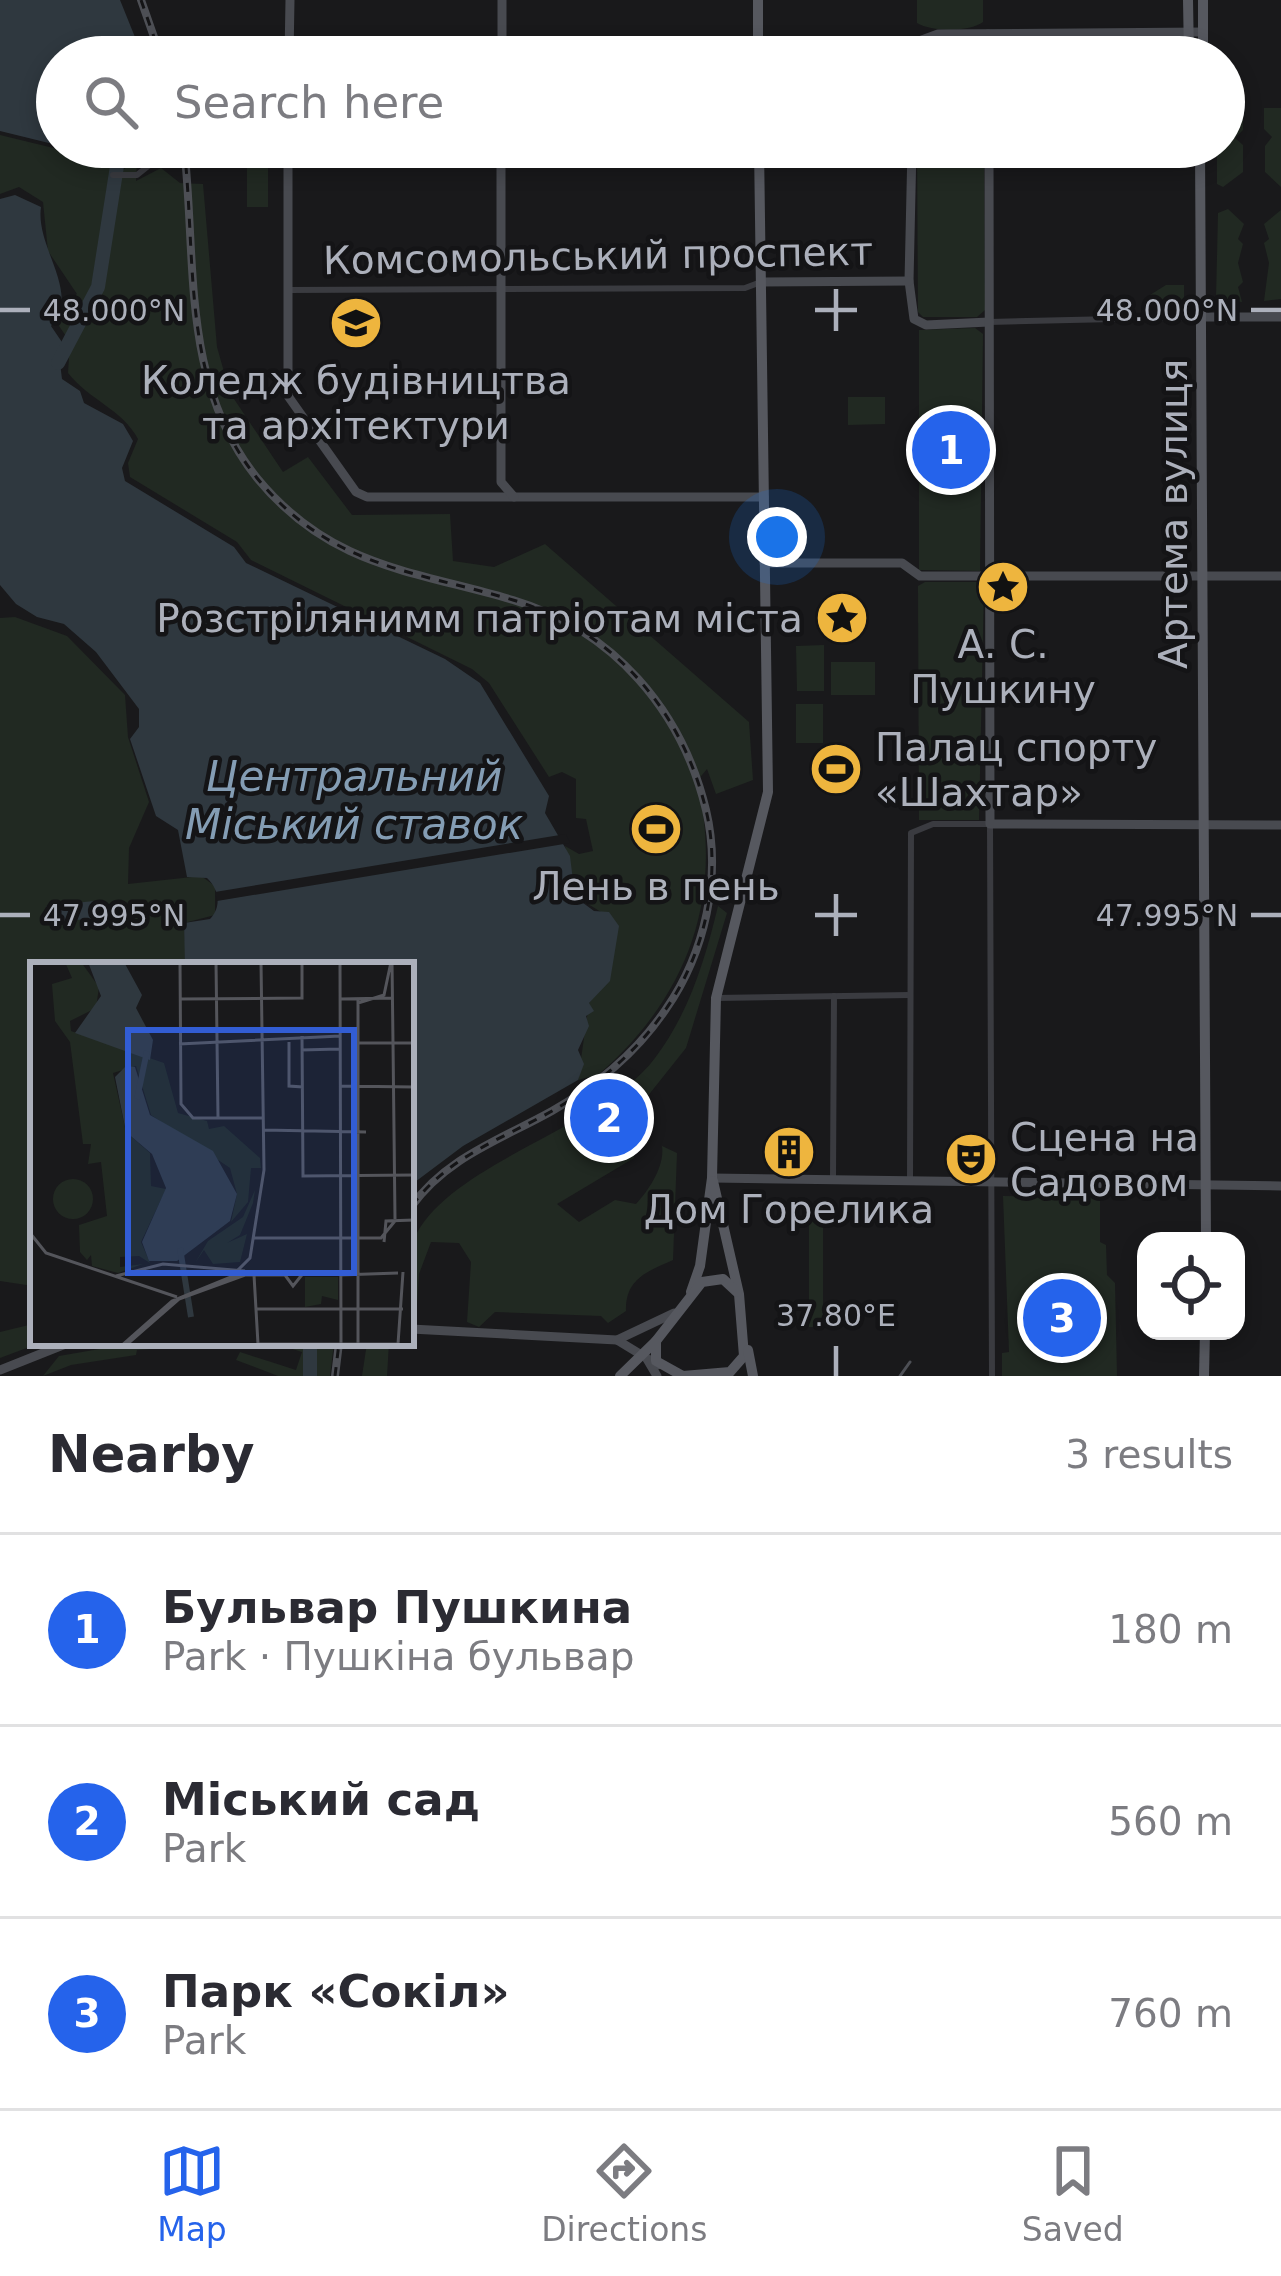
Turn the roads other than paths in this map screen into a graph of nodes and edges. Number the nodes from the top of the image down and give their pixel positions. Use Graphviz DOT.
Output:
graph roads {
  1 [pos="290,0"];
  2 [pos="502,0"];
  3 [pos="758,0"];
  4 [pos="1188,0"];
  5 [pos="1203,0"];
  6 [pos="1189,32"];
  7 [pos="1203,32"];
  8 [pos="988,34"];
  9 [pos="289,36"];
  10 [pos="502,36"];
  11 [pos="758,36"];
  12 [pos="928,36"];
  13 [pos="1189,36"];
  14 [pos="1203,36"];
  15 [pos="146,168"];
  16 [pos="288,168"];
  17 [pos="501,168"];
  18 [pos="759,168"];
  19 [pos="912,168"];
  20 [pos="989,168"];
  21 [pos="1200,168"];
  22 [pos="112,175"];
  23 [pos="909,281"];
  24 [pos="761,282"];
  25 [pos="501,287"];
  26 [pos="288,290"];
  27 [pos="1201,316"];
  28 [pos="1281,316"];
  29 [pos="989,322"];
  30 [pos="501,482"];
  31 [pos="490,497"];
  32 [pos="514,497"];
  33 [pos="764,497"];
  34 [pos="764,563"];
  35 [pos="1281,576"];
  36 [pos="990,577"];
  37 [pos="1204,578"];
  38 [pos="990,824"];
  39 [pos="1204,825"];
  40 [pos="1281,825"];
  41 [pos="911,995"];
  42 [pos="834,996"];
  43 [pos="716,998"];
  44 [pos="833,1177"];
  45 [pos="712,1178"];
  46 [pos="910,1178"];
  47 [pos="992,1181"];
  48 [pos="1206,1186"];
  49 [pos="1281,1186"];
  50 [pos="1206,1232"];
  51 [pos="740,1294"];
  52 [pos="682,1303"];
  53 [pos="414,1330"];
  54 [pos="746,1339"];
  55 [pos="616,1340"];
  56 [pos="1204,1340"];
  57 [pos="656,1341"];
  58 [pos="60,1346"];
  59 [pos="644,1354"];
  60 [pos="0,1370"];
  61 [pos="659,1371"];
  62 [pos="620,1376"];
  63 [pos="742,1376"];
  64 [pos="753,1376"];
  65 [pos="992,1376"];
  66 [pos="1204,1376"];
  1 -- 9 [label="street"];
  2 -- 10 [label="street"];
  3 -- 11 [label="main road"];
  4 -- 6 [label="main road"];
  5 -- 7 [label="main road"];
  6 -- 7 [label="street"];
  6 -- 8 [label="street"];
  6 -- 13 [label="main road"];
  7 -- 14 [label="main road"];
  8 -- 12 [label="street"];
  15 -- 22 [label="street"];
  16 -- 26 [label="street"];
  17 -- 25 [label="street"];
  18 -- 24 [label="main road"];
  19 -- 23 [label="street"];
  20 -- 29 [label="street"];
  21 -- 27 [label="main road, Артема вулиця"];
  23 -- 24 [label="street, Комсомольський проспект"];
  23 -- 29 [label="street"];
  24 -- 25 [label="street, Комсомольський проспект"];
  24 -- 33 [label="main road"];
  25 -- 26 [label="street, Комсомольський проспект"];
  25 -- 30 [label="street"];
  26 -- 31 [label="street"];
  27 -- 28 [label="street"];
  27 -- 29 [label="street"];
  27 -- 37 [label="main road, Артема вулиця"];
  29 -- 36 [label="street"];
  30 -- 31 [label="street"];
  30 -- 32 [label="street"];
  31 -- 32 [label="street"];
  32 -- 33 [label="street"];
  33 -- 34 [label="main road"];
  34 -- 36 [label="street"];
  34 -- 43 [label="main road"];
  35 -- 37 [label="street"];
  36 -- 37 [label="street"];
  36 -- 38 [label="street"];
  37 -- 39 [label="main road, Артема вулиця"];
  38 -- 39 [label="street"];
  38 -- 41 [label="street"];
  38 -- 47 [label="street"];
  39 -- 40 [label="street"];
  39 -- 48 [label="main road, Артема вулиця"];
  41 -- 42 [label="street"];
  41 -- 46 [label="street"];
  42 -- 43 [label="street"];
  42 -- 44 [label="street"];
  43 -- 45 [label="main road"];
  44 -- 45 [label="street"];
  44 -- 46 [label="street"];
  45 -- 51 [label="main road"];
  45 -- 52 [label="main road"];
  46 -- 47 [label="street"];
  47 -- 48 [label="street"];
  47 -- 65 [label="street"];
  48 -- 49 [label="street"];
  48 -- 50 [label="main road, Артема вулиця"];
  51 -- 52 [label="main road"];
  51 -- 54 [label="main road"];
  52 -- 55 [label="street"];
  52 -- 57 [label="main road"];
  53 -- 55 [label="street"];
  54 -- 61 [label="main road"];
  54 -- 63 [label="main road"];
  54 -- 64 [label="main road"];
  55 -- 59 [label="street"];
  55 -- 62 [label="street"];
  56 -- 66 [label="main road"];
  57 -- 59 [label="main road"];
  57 -- 61 [label="main road"];
  58 -- 60 [label="street"];
  59 -- 61 [label="street"];
  59 -- 62 [label="main road"];
}
